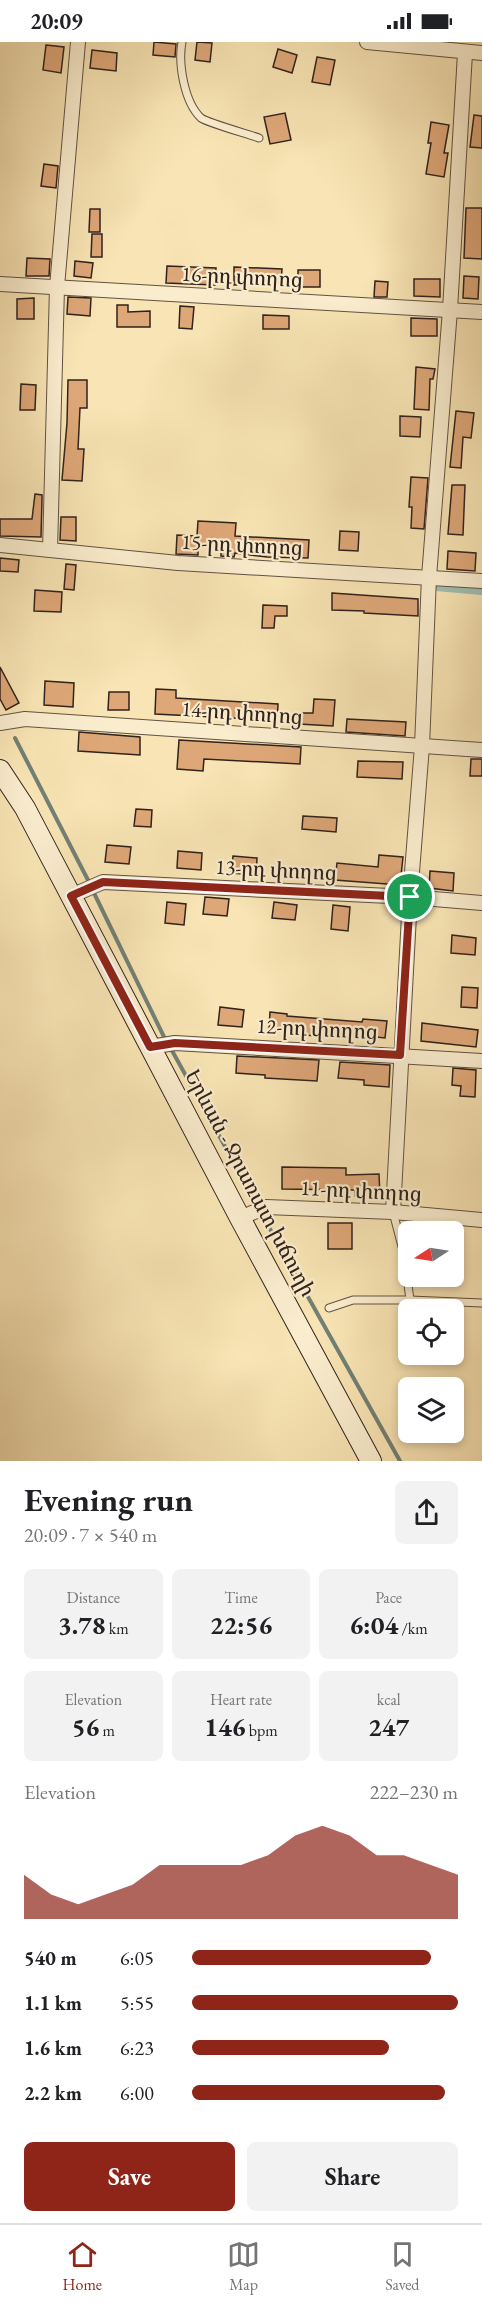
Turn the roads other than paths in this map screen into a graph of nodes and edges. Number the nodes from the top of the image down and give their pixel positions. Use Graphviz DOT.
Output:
graph roads {
  1 [pos="78,42"];
  2 [pos="182,42"];
  3 [pos="367,42"];
  4 [pos="465,53"];
  5 [pos="482,53"];
  6 [pos="259,138"];
  7 [pos="0,284"];
  8 [pos="57,287"];
  9 [pos="450,310"];
  10 [pos="482,312"];
  11 [pos="0,545"];
  12 [pos="50,550"];
  13 [pos="429,577"];
  14 [pos="482,581"];
  15 [pos="0,723"];
  16 [pos="422,746"];
  17 [pos="482,750"];
  18 [pos="0,770"];
  19 [pos="71,896"];
  20 [pos="410,897"];
  21 [pos="482,903"];
  22 [pos="154,1047"];
  23 [pos="400,1055"];
  24 [pos="482,1061"];
  25 [pos="393,1212"];
  26 [pos="244,1216"];
  27 [pos="482,1220"];
  28 [pos="410,1299"];
  29 [pos="398,1300"];
  30 [pos="464,1302"];
  31 [pos="482,1303"];
  32 [pos="329,1308"];
  33 [pos="371,1461"];
  1 -- 8 [label="street"];
  2 -- 6 [label="lane"];
  3 -- 4 [label="street"];
  4 -- 5 [label="street"];
  4 -- 9 [label="street"];
  7 -- 8 [label="street, 16-րդ փողոց"];
  8 -- 9 [label="street, 16-րդ փողոց"];
  8 -- 12 [label="street"];
  9 -- 10 [label="street, 16-րդ փողոց"];
  9 -- 13 [label="street"];
  11 -- 12 [label="street, 15-րդ փողոց"];
  12 -- 13 [label="street, 15-րդ փողոց"];
  13 -- 14 [label="street, 15-րդ փողոց"];
  13 -- 16 [label="street"];
  15 -- 16 [label="street, 14-րդ փողոց"];
  16 -- 17 [label="street, 14-րդ փողոց"];
  16 -- 20 [label="street"];
  18 -- 19 [label="main road, Երևան - Ջրառատ խճուղի"];
  19 -- 20 [label="street, 13-րդ փողոց"];
  19 -- 22 [label="main road, Երևան - Ջրառատ խճուղի"];
  20 -- 21 [label="street, 13-րդ փողոց"];
  20 -- 23 [label="street"];
  22 -- 23 [label="street, 12-րդ փողոց"];
  22 -- 26 [label="main road, Երևան - Ջրառատ խճուղի"];
  23 -- 24 [label="street, 12-րդ փողոց"];
  23 -- 25 [label="street"];
  25 -- 26 [label="street, 11-րդ փողոց"];
  25 -- 27 [label="street, 11-րդ փողոց"];
  25 -- 28 [label="lane"];
  26 -- 33 [label="main road, Երևան - Ջրառատ խճուղի"];
  29 -- 32 [label="lane"];
  30 -- 31 [label="lane"];
}
